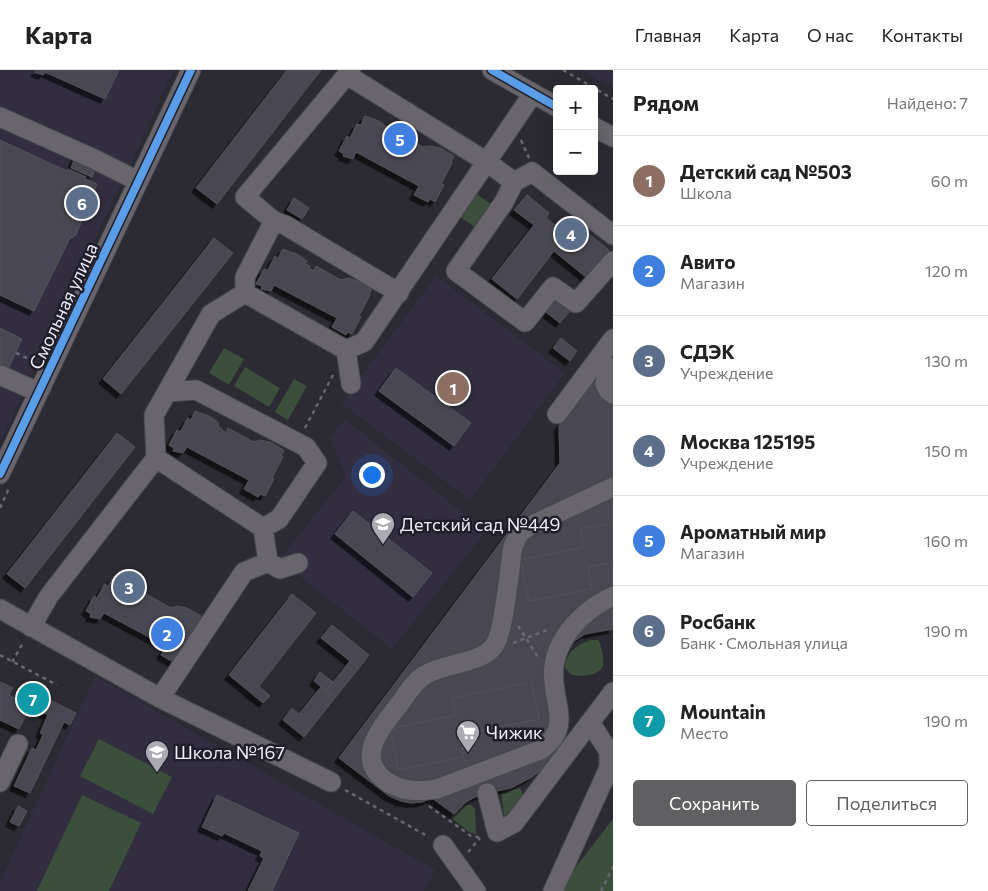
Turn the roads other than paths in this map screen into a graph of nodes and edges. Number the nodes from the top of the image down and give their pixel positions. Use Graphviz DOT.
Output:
graph roads {
  1 [pos="191,70"];
  2 [pos="492,70"];
  3 [pos="349,72"];
  4 [pos="532,94"];
  5 [pos="553,105"];
  6 [pos="0,117"];
  7 [pos="598,129"];
  8 [pos="613,137"];
  9 [pos="487,162"];
  10 [pos="138,181"];
  11 [pos="514,182"];
  12 [pos="274,221"];
  13 [pos="613,235"];
  14 [pos="613,261"];
  15 [pos="245,293"];
  16 [pos="399,293"];
  17 [pos="613,339"];
  18 [pos="346,350"];
  19 [pos="613,368"];
  20 [pos="0,375"];
  21 [pos="351,384"];
  22 [pos="38,392"];
  23 [pos="167,392"];
  24 [pos="613,394"];
  25 [pos="557,414"];
  26 [pos="156,458"];
  27 [pos="0,474"];
  28 [pos="613,487"];
  29 [pos="263,528"];
  30 [pos="268,562"];
  31 [pos="298,563"];
  32 [pos="613,596"];
  33 [pos="0,609"];
  34 [pos="31,627"];
  35 [pos="613,692"];
  36 [pos="160,698"];
  37 [pos="590,722"];
  38 [pos="18,744"];
  39 [pos="0,782"];
  40 [pos="331,782"];
  41 [pos="487,792"];
  42 [pos="443,845"];
  43 [pos="476,891"];
  44 [pos="553,891"];
  1 -- 10 [label="street, Смольная улица"];
  2 -- 4 [label="street"];
  3 -- 9 [label="street"];
  3 -- 12 [label="street"];
  4 -- 5 [label="street"];
  4 -- 9 [label="street"];
  6 -- 10 [label="street"];
  7 -- 8 [label="street"];
  9 -- 11 [label="street"];
  9 -- 16 [label="street"];
  10 -- 22 [label="street, Смольная улица"];
  11 -- 13 [label="street"];
  11 -- 14 [label="street"];
  12 -- 15 [label="street"];
  12 -- 16 [label="street"];
  15 -- 18 [label="street"];
  15 -- 23 [label="street"];
  16 -- 18 [label="street"];
  17 -- 25 [label="street"];
  18 -- 21 [label="street"];
  19 -- 24 [label="street"];
  20 -- 22 [label="street"];
  22 -- 27 [label="street, Смольная улица"];
  23 -- 26 [label="street"];
  23 -- 29 [label="street"];
  26 -- 29 [label="street"];
  26 -- 34 [label="street"];
  28 -- 32 [label="street"];
  29 -- 30 [label="street"];
  30 -- 31 [label="street"];
  30 -- 36 [label="street"];
  33 -- 34 [label="street"];
  34 -- 36 [label="street"];
  35 -- 37 [label="street"];
  36 -- 40 [label="street"];
  37 -- 41 [label="street"];
  37 -- 44 [label="street"];
  38 -- 39 [label="street"];
  42 -- 43 [label="street"];
}
